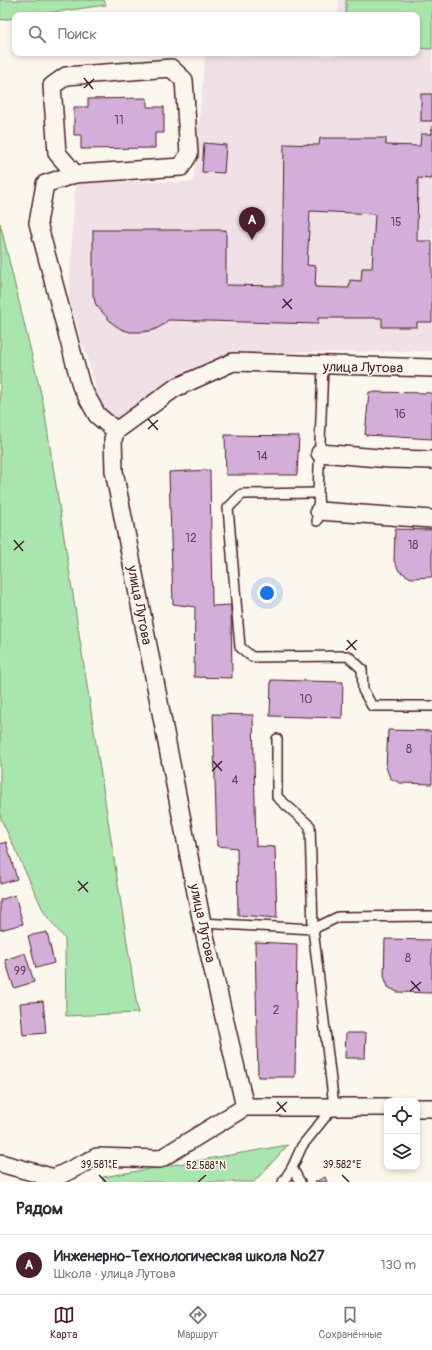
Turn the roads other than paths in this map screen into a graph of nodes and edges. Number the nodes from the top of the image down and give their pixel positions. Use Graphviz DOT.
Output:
graph roads {
  1 [pos="76,174"];
  2 [pos="323,366"];
  3 [pos="432,368"];
  4 [pos="116,431"];
  5 [pos="320,453"];
  6 [pos="432,460"];
  7 [pos="318,493"];
  8 [pos="318,516"];
  9 [pos="432,519"];
  10 [pos="432,706"];
  11 [pos="276,739"];
  12 [pos="432,916"];
  13 [pos="202,923"];
  14 [pos="313,929"];
  15 [pos="334,1106"];
  16 [pos="245,1107"];
  17 [pos="384,1107"];
  18 [pos="420,1108"];
  19 [pos="432,1108"];
  20 [pos="0,1163"];
  21 [pos="292,1168"];
  22 [pos="283,1182"];
  23 [pos="300,1182"];
  1 -- 1 [label="street"];
  1 -- 4 [label="street"];
  2 -- 3 [label="street, улица Лутова"];
  2 -- 4 [label="street, улица Лутова"];
  2 -- 5 [label="lane"];
  4 -- 13 [label="street, улица Лутова"];
  5 -- 6 [label="street"];
  5 -- 7 [label="lane"];
  7 -- 8 [label="lane"];
  7 -- 10 [label="lane"];
  8 -- 9 [label="street"];
  11 -- 14 [label="lane"];
  12 -- 14 [label="lane"];
  13 -- 14 [label="lane"];
  13 -- 16 [label="street, улица Лутова"];
  14 -- 15 [label="lane"];
  15 -- 16 [label="street"];
  15 -- 17 [label="street"];
  15 -- 21 [label="lane"];
  16 -- 20 [label="street"];
  18 -- 19 [label="street"];
  21 -- 22 [label="lane"];
  21 -- 23 [label="lane"];
}
